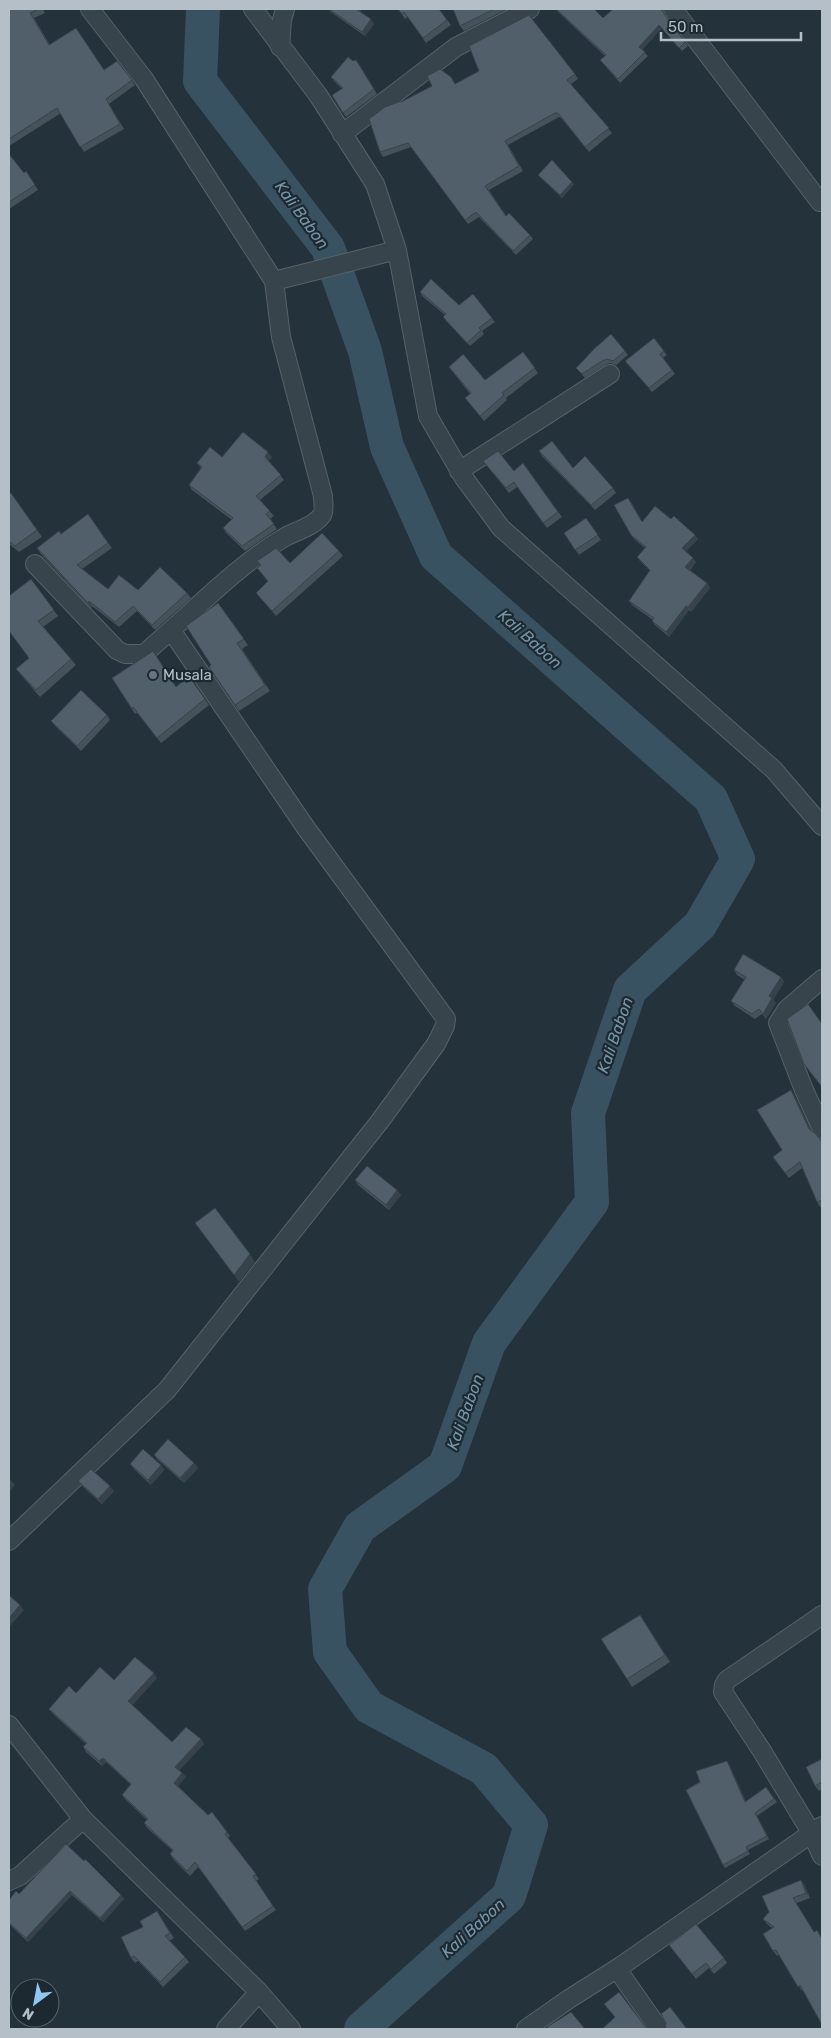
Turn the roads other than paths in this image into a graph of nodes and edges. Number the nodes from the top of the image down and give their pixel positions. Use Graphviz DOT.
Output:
graph roads {
  1 [pos="90,9"];
  2 [pos="253,9"];
  3 [pos="285,9"];
  4 [pos="530,9"];
  5 [pos="673,9"];
  6 [pos="280,47"];
  7 [pos="342,134"];
  8 [pos="820,202"];
  9 [pos="397,250"];
  10 [pos="280,279"];
  11 [pos="610,374"];
  12 [pos="459,471"];
  13 [pos="35,564"];
  14 [pos="171,630"];
  15 [pos="822,826"];
  16 [pos="822,979"];
  17 [pos="822,1129"];
  18 [pos="9,1541"];
  19 [pos="822,1615"];
  20 [pos="9,1725"];
  21 [pos="83,1819"];
  22 [pos="817,1830"];
  23 [pos="822,1856"];
  24 [pos="9,1882"];
  25 [pos="618,1968"];
  26 [pos="258,1992"];
  27 [pos="289,2026"];
  28 [pos="530,2028"];
  29 [pos="226,2029"];
  30 [pos="659,2029"];
  1 -- 10 [label="street"];
  2 -- 6 [label="street"];
  3 -- 6 [label="street"];
  4 -- 7 [label="street"];
  5 -- 8 [label="street"];
  6 -- 7 [label="street"];
  7 -- 9 [label="street"];
  9 -- 10 [label="street"];
  9 -- 12 [label="street"];
  10 -- 14 [label="street"];
  11 -- 12 [label="street"];
  12 -- 15 [label="street"];
  13 -- 14 [label="street"];
  14 -- 18 [label="street"];
  16 -- 17 [label="street"];
  19 -- 22 [label="street"];
  20 -- 21 [label="street"];
  21 -- 24 [label="street"];
  21 -- 26 [label="street"];
  22 -- 23 [label="street"];
  22 -- 25 [label="street"];
  25 -- 28 [label="street"];
  25 -- 30 [label="street"];
  26 -- 27 [label="street"];
  26 -- 29 [label="street"];
}
